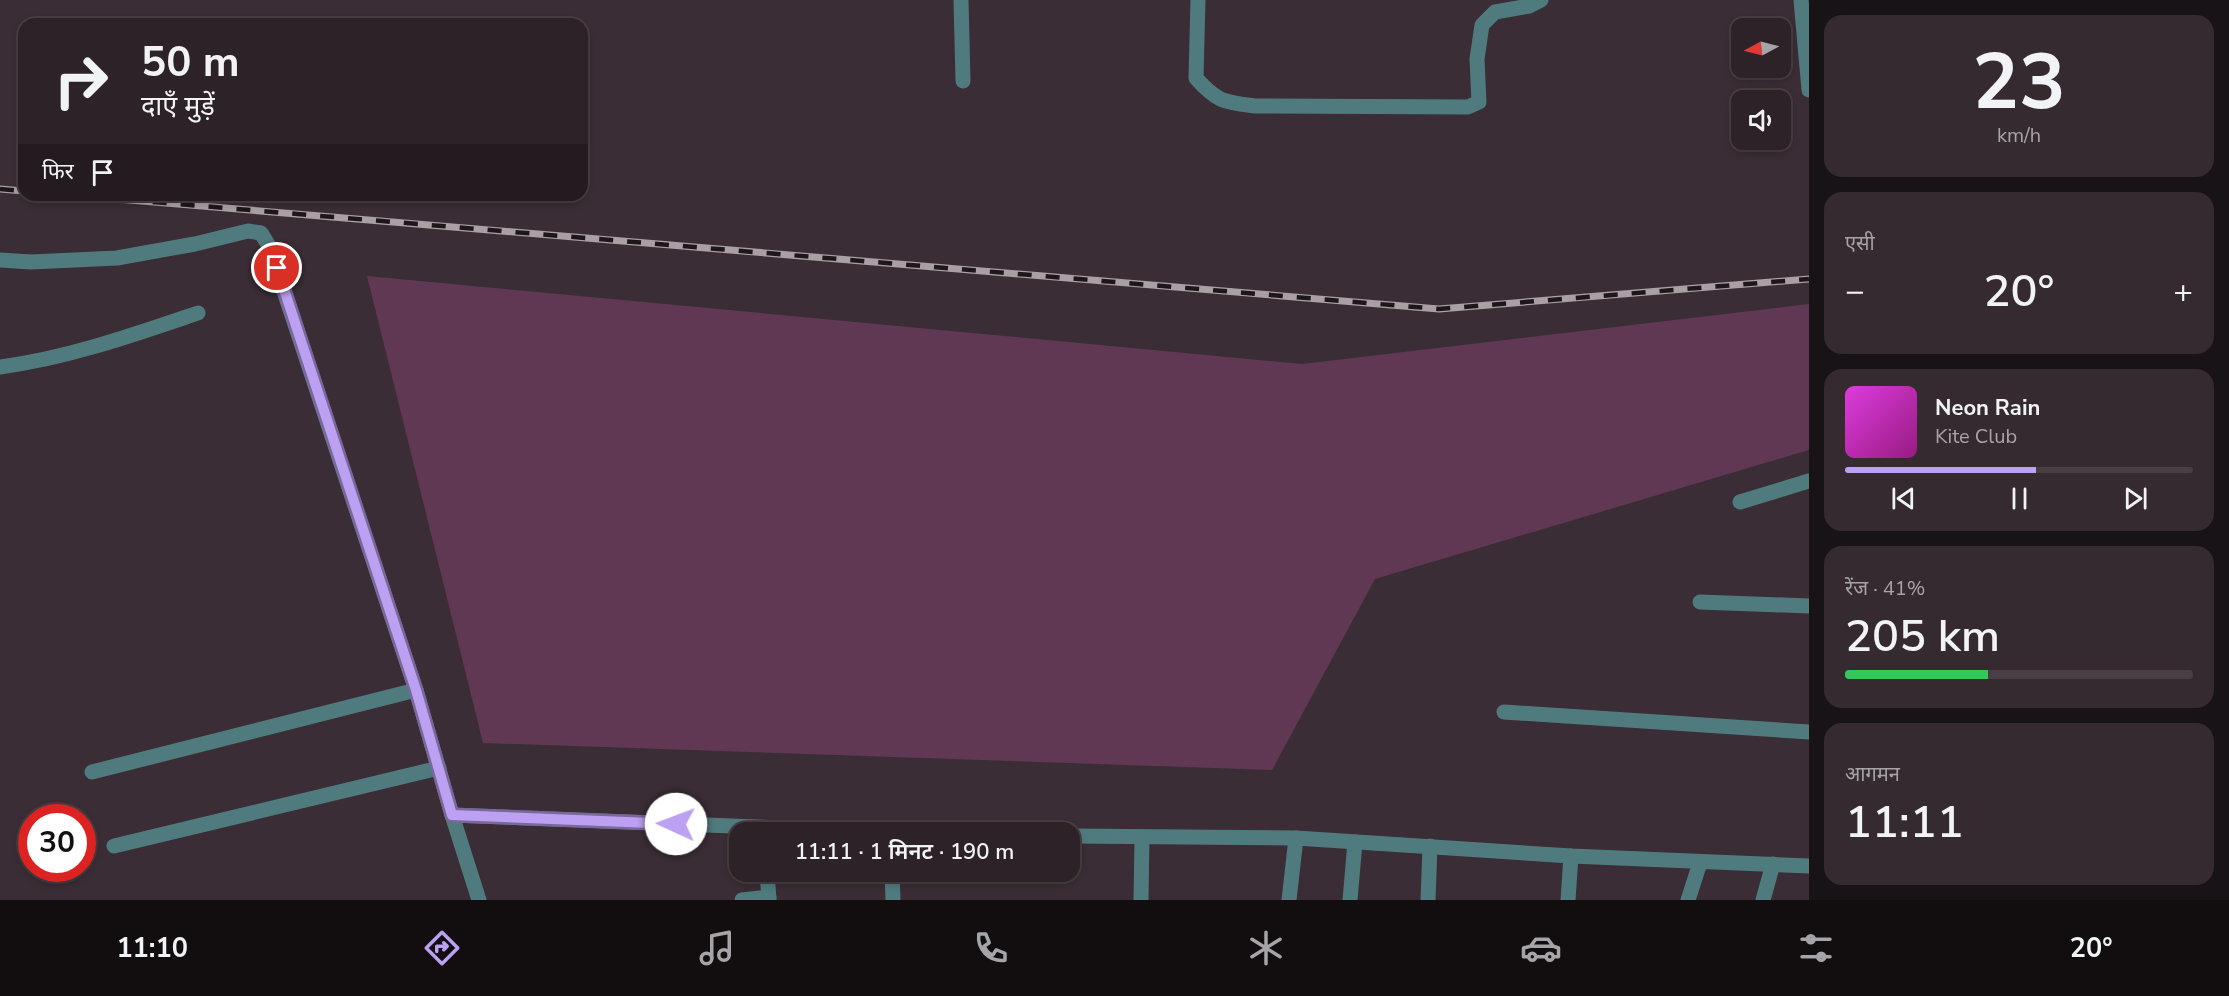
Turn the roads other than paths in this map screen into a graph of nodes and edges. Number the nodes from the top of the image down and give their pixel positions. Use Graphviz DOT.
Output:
graph roads {
  1 [pos="961,0"];
  2 [pos="1198,0"];
  3 [pos="1541,0"];
  4 [pos="1801,0"];
  5 [pos="963,81"];
  6 [pos="1809,90"];
  7 [pos="0,260"];
  8 [pos="198,313"];
  9 [pos="0,367"];
  10 [pos="1809,481"];
  11 [pos="1740,502"];
  12 [pos="1700,602"];
  13 [pos="1809,606"];
  14 [pos="416,690"];
  15 [pos="1504,712"];
  16 [pos="1809,732"];
  17 [pos="439,768"];
  18 [pos="93,772"];
  19 [pos="452,815"];
  20 [pos="729,828"];
  21 [pos="1080,836"];
  22 [pos="1142,838"];
  23 [pos="1296,838"];
  24 [pos="1355,842"];
  25 [pos="114,846"];
  26 [pos="1430,846"];
  27 [pos="1571,856"];
  28 [pos="1700,863"];
  29 [pos="1773,864"];
  30 [pos="1809,866"];
  31 [pos="768,882"];
  32 [pos="892,882"];
  33 [pos="769,899"];
  34 [pos="478,900"];
  35 [pos="742,900"];
  36 [pos="892,900"];
  37 [pos="1142,900"];
  38 [pos="1289,900"];
  39 [pos="1350,900"];
  40 [pos="1428,900"];
  41 [pos="1568,900"];
  42 [pos="1688,900"];
  43 [pos="1763,900"];
  1 -- 5 [label="street"];
  2 -- 3 [label="street"];
  4 -- 6 [label="street"];
  7 -- 14 [label="street"];
  8 -- 9 [label="street"];
  10 -- 11 [label="street"];
  12 -- 13 [label="street"];
  14 -- 17 [label="street"];
  14 -- 18 [label="street"];
  15 -- 16 [label="street"];
  17 -- 19 [label="street"];
  17 -- 25 [label="street"];
  19 -- 20 [label="street"];
  19 -- 34 [label="street"];
  21 -- 22 [label="street"];
  22 -- 23 [label="street"];
  22 -- 37 [label="street"];
  23 -- 24 [label="street"];
  23 -- 38 [label="street"];
  24 -- 26 [label="street"];
  24 -- 39 [label="street"];
  26 -- 27 [label="street"];
  26 -- 40 [label="street"];
  27 -- 28 [label="street"];
  27 -- 41 [label="street"];
  28 -- 29 [label="street"];
  28 -- 42 [label="street"];
  29 -- 30 [label="street"];
  29 -- 43 [label="street"];
  31 -- 33 [label="street"];
  32 -- 36 [label="street"];
  33 -- 35 [label="street"];
}
